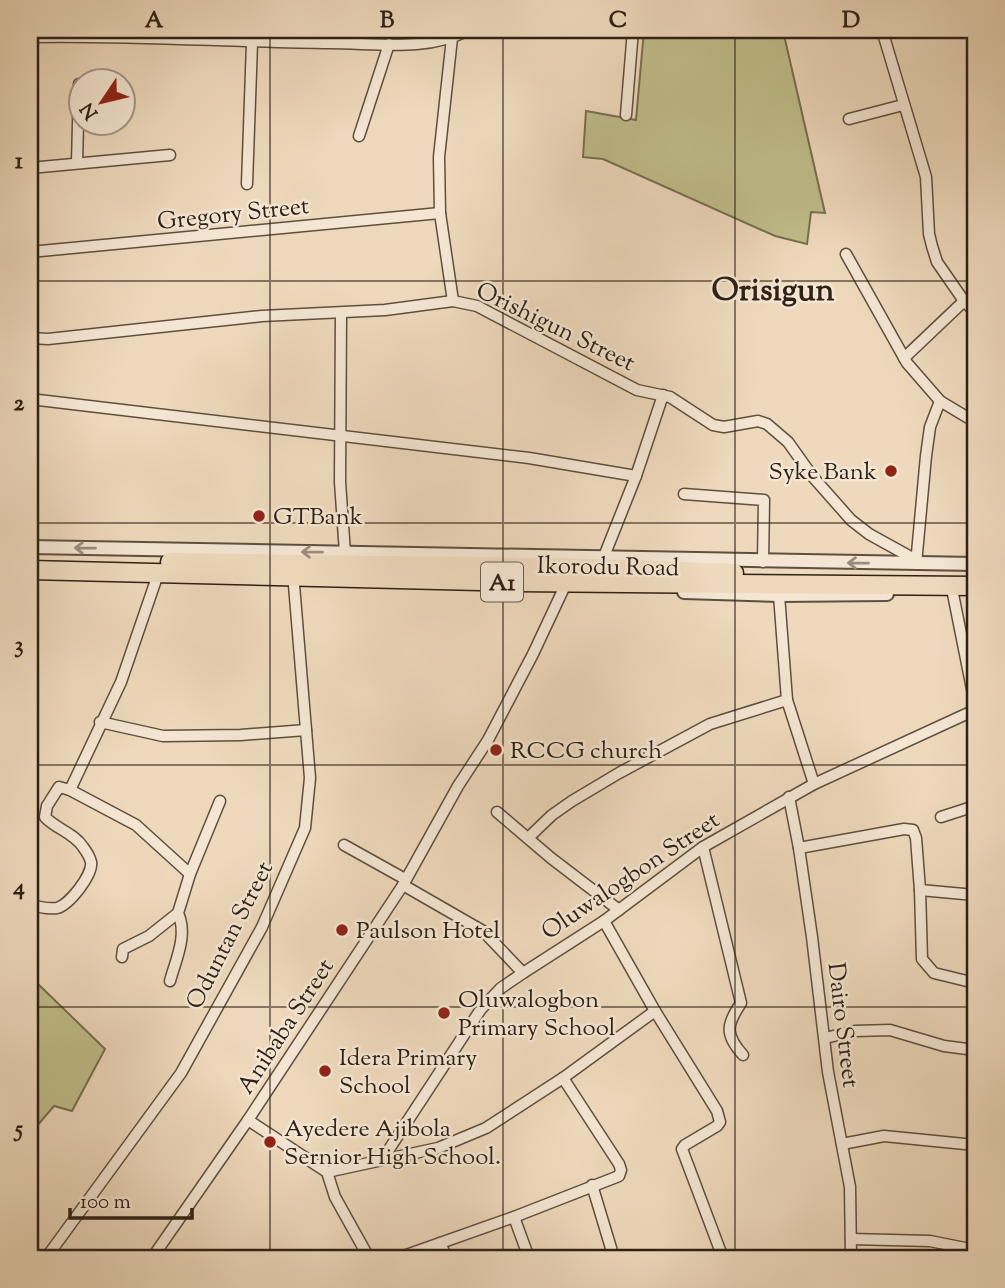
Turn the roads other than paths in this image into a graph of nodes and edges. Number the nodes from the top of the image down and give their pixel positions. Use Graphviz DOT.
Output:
graph roads {
  1 [pos="428,30"];
  2 [pos="468,30"];
  3 [pos="633,30"];
  4 [pos="882,30"];
  5 [pos="971,30"];
  6 [pos="30,37"];
  7 [pos="452,38"];
  8 [pos="432,42"];
  9 [pos="252,43"];
  10 [pos="388,44"];
  11 [pos="975,46"];
  12 [pos="903,105"];
  13 [pos="626,115"];
  14 [pos="849,119"];
  15 [pos="78,136"];
  16 [pos="359,136"];
  17 [pos="170,155"];
  18 [pos="78,163"];
  19 [pos="30,168"];
  20 [pos="247,184"];
  21 [pos="440,214"];
  22 [pos="30,252"];
  23 [pos="846,254"];
  24 [pos="453,300"];
  25 [pos="964,301"];
  26 [pos="975,312"];
  27 [pos="341,313"];
  28 [pos="30,338"];
  29 [pos="904,358"];
  30 [pos="663,395"];
  31 [pos="30,399"];
  32 [pos="940,401"];
  33 [pos="975,422"];
  34 [pos="342,437"];
  35 [pos="636,475"];
  36 [pos="684,494"];
  37 [pos="30,547"];
  38 [pos="345,553"];
  39 [pos="30,559"];
  40 [pos="603,559"];
  41 [pos="763,562"];
  42 [pos="916,562"];
  43 [pos="975,564"];
  44 [pos="30,570"];
  45 [pos="975,576"];
  46 [pos="30,577"];
  47 [pos="206,578"];
  48 [pos="156,580"];
  49 [pos="287,582"];
  50 [pos="975,586"];
  51 [pos="563,590"];
  52 [pos="953,594"];
  53 [pos="975,594"];
  54 [pos="779,595"];
  55 [pos="787,701"];
  56 [pos="975,704"];
  57 [pos="975,710"];
  58 [pos="100,722"];
  59 [pos="306,730"];
  60 [pos="814,784"];
  61 [pos="70,790"];
  62 [pos="789,797"];
  63 [pos="220,801"];
  64 [pos="975,806"];
  65 [pos="496,812"];
  66 [pos="941,817"];
  67 [pos="528,838"];
  68 [pos="344,845"];
  69 [pos="703,847"];
  70 [pos="799,848"];
  71 [pos="190,874"];
  72 [pos="404,882"];
  73 [pos="920,890"];
  74 [pos="975,895"];
  75 [pos="30,904"];
  76 [pos="620,910"];
  77 [pos="178,913"];
  78 [pos="604,921"];
  79 [pos="122,957"];
  80 [pos="523,973"];
  81 [pos="170,981"];
  82 [pos="975,983"];
  83 [pos="655,1011"];
  84 [pos="825,1038"];
  85 [pos="975,1050"];
  86 [pos="743,1055"];
  87 [pos="563,1078"];
  88 [pos="248,1119"];
  89 [pos="842,1144"];
  90 [pos="975,1146"];
  91 [pos="382,1160"];
  92 [pos="327,1172"];
  93 [pos="592,1185"];
  94 [pos="514,1217"];
  95 [pos="851,1239"];
  96 [pos="440,1243"];
  97 [pos="975,1250"];
  98 [pos="46,1258"];
  99 [pos="152,1258"];
  100 [pos="369,1258"];
  101 [pos="398,1258"];
  102 [pos="447,1258"];
  103 [pos="529,1258"];
  104 [pos="614,1258"];
  105 [pos="723,1258"];
  106 [pos="851,1258"];
  1 -- 8 [label="street"];
  2 -- 7 [label="street"];
  3 -- 13 [label="street"];
  4 -- 12 [label="street"];
  5 -- 11 [label="street"];
  6 -- 9 [label="street"];
  7 -- 8 [label="street"];
  7 -- 21 [label="street"];
  8 -- 10 [label="street"];
  9 -- 10 [label="street"];
  9 -- 20 [label="street"];
  10 -- 16 [label="street"];
  12 -- 14 [label="street"];
  12 -- 25 [label="street"];
  15 -- 18 [label="street"];
  17 -- 18 [label="street"];
  18 -- 19 [label="street"];
  21 -- 22 [label="street, Gregory Street"];
  21 -- 24 [label="street"];
  23 -- 29 [label="street"];
  24 -- 27 [label="street, Orishigun Street"];
  24 -- 30 [label="street, Orishigun Street"];
  25 -- 26 [label="street"];
  25 -- 29 [label="street"];
  27 -- 28 [label="street, Orishigun Street"];
  27 -- 34 [label="street"];
  29 -- 32 [label="street"];
  30 -- 35 [label="street"];
  30 -- 42 [label="street, Orishigun Street"];
  31 -- 34 [label="street"];
  32 -- 33 [label="street"];
  32 -- 42 [label="street"];
  34 -- 35 [label="street"];
  34 -- 38 [label="street"];
  35 -- 40 [label="street"];
  36 -- 41 [label="street"];
  38 -- 37 [label="street, Ikorodu Road, one-way"];
  38 -- 40 [label="street, Ikorodu Road"];
  39 -- 45 [label="highway, Ikorodu Road / A1"];
  40 -- 41 [label="street, Ikorodu Road"];
  42 -- 41 [label="street, Ikorodu Road, one-way"];
  42 -- 43 [label="street, Ikorodu Road"];
  44 -- 47 [label="highway, Ikorodu Road / A1"];
  46 -- 48 [label="street, Ikorodu Road"];
  47 -- 48 [label="street, Ikorodu Road"];
  47 -- 49 [label="highway, Ikorodu Road / A1"];
  48 -- 58 [label="street"];
  49 -- 50 [label="highway, Ikorodu Road / A1"];
  49 -- 51 [label="street, Ikorodu Road"];
  49 -- 59 [label="street, Oduntan Street"];
  51 -- 54 [label="street, Ikorodu Road"];
  51 -- 72 [label="street, Anibaba Street"];
  52 -- 53 [label="street, Ikorodu Road"];
  52 -- 54 [label="street, Ikorodu Road"];
  52 -- 56 [label="street"];
  54 -- 55 [label="street"];
  55 -- 60 [label="street"];
  55 -- 67 [label="street"];
  57 -- 60 [label="street, Oluwalogbon Street"];
  58 -- 59 [label="street"];
  58 -- 61 [label="street"];
  59 -- 98 [label="street, Oduntan Street"];
  60 -- 62 [label="street, Oluwalogbon Street"];
  61 -- 71 [label="street"];
  61 -- 75 [label="street"];
  62 -- 69 [label="street, Oluwalogbon Street"];
  62 -- 70 [label="street, Dairo Street"];
  63 -- 71 [label="street"];
  64 -- 66 [label="street"];
  65 -- 67 [label="street"];
  67 -- 76 [label="street"];
  68 -- 72 [label="street"];
  69 -- 76 [label="street, Oluwalogbon Street"];
  69 -- 86 [label="street"];
  70 -- 73 [label="street"];
  70 -- 84 [label="street, Dairo Street"];
  71 -- 77 [label="street"];
  72 -- 80 [label="street"];
  72 -- 88 [label="street, Anibaba Street"];
  73 -- 74 [label="street"];
  73 -- 82 [label="street"];
  76 -- 78 [label="street, Oluwalogbon Street"];
  77 -- 79 [label="street"];
  77 -- 81 [label="street"];
  78 -- 80 [label="street, Oluwalogbon Street"];
  78 -- 83 [label="street"];
  80 -- 91 [label="street, Oluwalogbon Street"];
  83 -- 87 [label="street"];
  83 -- 105 [label="street"];
  84 -- 85 [label="street"];
  84 -- 89 [label="street, Dairo Street"];
  87 -- 91 [label="street"];
  87 -- 93 [label="street"];
  88 -- 92 [label="street"];
  88 -- 99 [label="street, Anibaba Street"];
  89 -- 90 [label="street"];
  89 -- 95 [label="street, Dairo Street"];
  91 -- 92 [label="street"];
  92 -- 100 [label="street"];
  93 -- 94 [label="street"];
  93 -- 104 [label="street"];
  94 -- 96 [label="street"];
  94 -- 103 [label="street"];
  95 -- 97 [label="street"];
  95 -- 106 [label="street, Dairo Street"];
  96 -- 101 [label="street"];
  96 -- 102 [label="street"];
}
